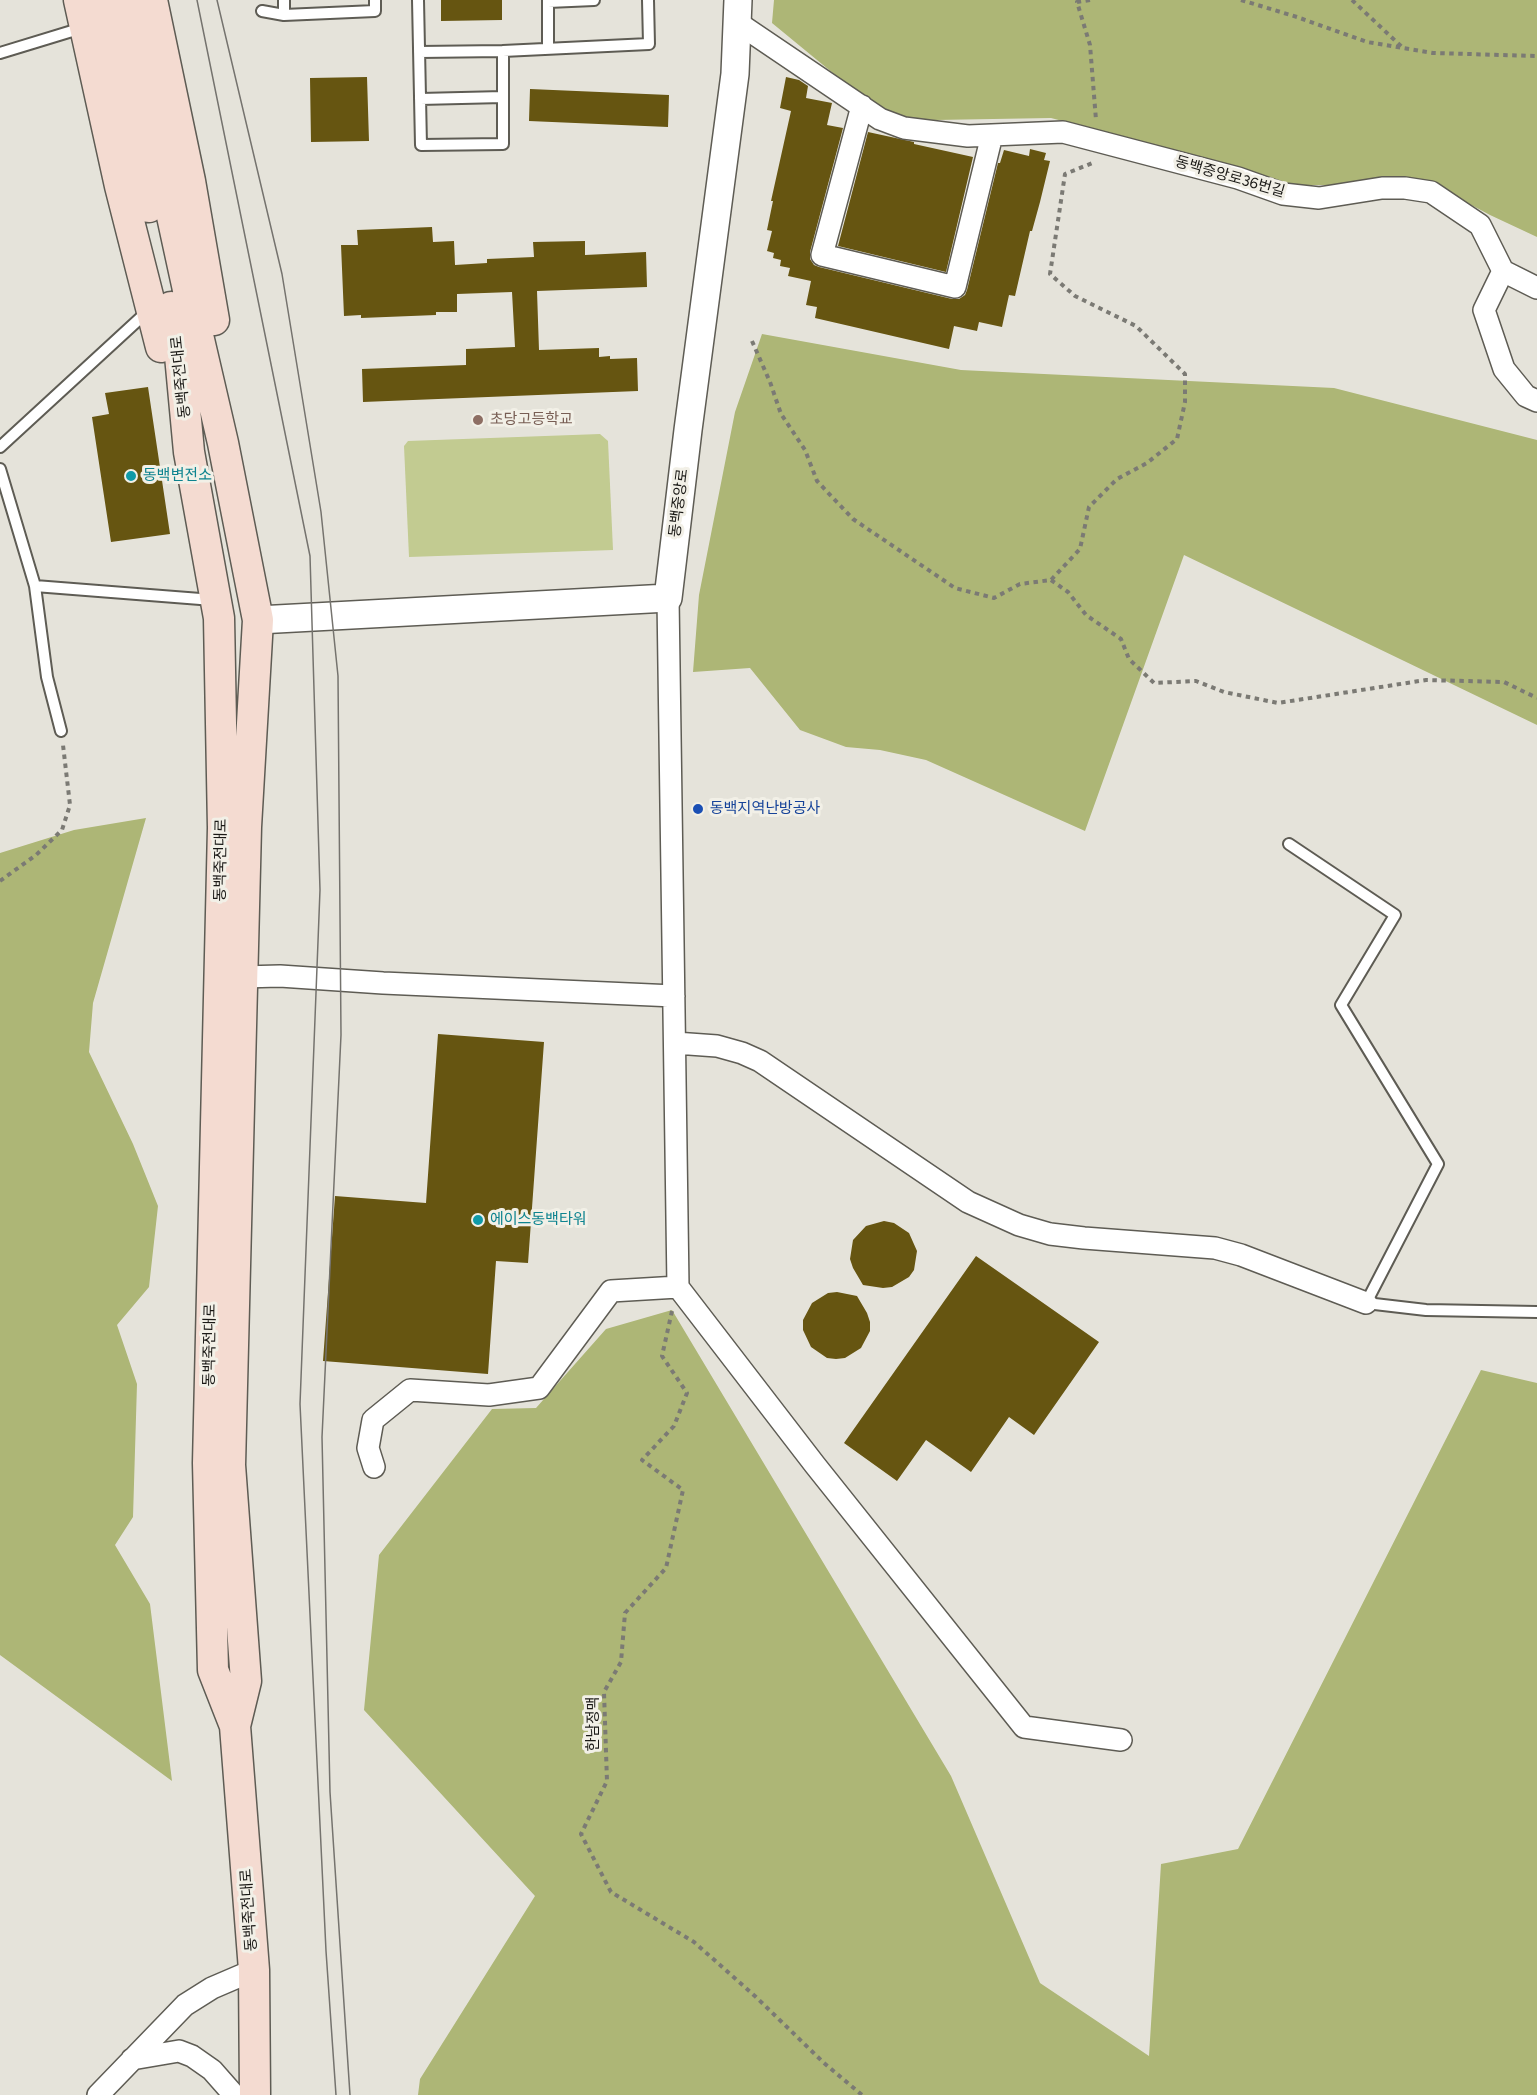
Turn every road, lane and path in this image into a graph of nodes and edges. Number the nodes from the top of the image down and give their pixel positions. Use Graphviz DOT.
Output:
graph roads {
  1 [pos="102,0"];
  2 [pos="125,0"];
  3 [pos="152,0"];
  4 [pos="284,0"];
  5 [pos="330,0"];
  6 [pos="375,0"];
  7 [pos="418,0"];
  8 [pos="594,0"];
  9 [pos="648,0"];
  10 [pos="1090,0"];
  11 [pos="1241,0"];
  12 [pos="1352,0"];
  13 [pos="548,1"];
  14 [pos="262,11"];
  15 [pos="738,11"];
  16 [pos="82,13"];
  17 [pos="330,13"];
  18 [pos="284,15"];
  19 [pos="1403,48"];
  20 [pos="548,49"];
  21 [pos="503,51"];
  22 [pos="419,52"];
  23 [pos="0,53"];
  24 [pos="1537,56"];
  25 [pos="503,97"];
  26 [pos="420,99"];
  27 [pos="862,106"];
  28 [pos="992,135"];
  29 [pos="1103,142"];
  30 [pos="1503,271"];
  31 [pos="1537,288"];
  32 [pos="151,309"];
  33 [pos="752,341"];
  34 [pos="1537,401"];
  35 [pos="223,442"];
  36 [pos="0,447"];
  37 [pos="189,452"];
  38 [pos="0,469"];
  39 [pos="1051,580"];
  40 [pos="35,586"];
  41 [pos="668,598"];
  42 [pos="216,600"];
  43 [pos="258,620"];
  44 [pos="1537,698"];
  45 [pos="61,731"];
  46 [pos="1289,844"];
  47 [pos="0,881"];
  48 [pos="242,977"];
  49 [pos="674,996"];
  50 [pos="675,1043"];
  51 [pos="678,1287"];
  52 [pos="1366,1303"];
  53 [pos="1537,1312"];
  54 [pos="374,1467"];
  55 [pos="235,1726"];
  56 [pos="1121,1740"];
  57 [pos="254,1970"];
  58 [pos="132,2059"];
  59 [pos="98,2095"];
  60 [pos="234,2095"];
  61 [pos="255,2095"];
  62 [pos="862,2095"];
  1 -- 37 [label="main road, 동백죽전대로"];
  2 -- 35 [label="main road, 동백죽전대로"];
  3 -- 35 [label="main road"];
  4 -- 18 [label="lane"];
  5 -- 17 [label="lane"];
  6 -- 17 [label="lane"];
  7 -- 22 [label="lane"];
  8 -- 13 [label="lane"];
  9 -- 20 [label="lane"];
  10 -- 29 [label="path"];
  11 -- 19 [label="path"];
  12 -- 19 [label="path"];
  13 -- 20 [label="lane"];
  14 -- 18 [label="lane"];
  15 -- 27 [label="street, 동백중앙로36번길"];
  15 -- 41 [label="street, 동백중앙로"];
  16 -- 23 [label="lane"];
  16 -- 32 [label="main road"];
  17 -- 18 [label="lane"];
  19 -- 24 [label="path"];
  20 -- 21 [label="lane"];
  21 -- 22 [label="lane"];
  21 -- 25 [label="lane"];
  22 -- 26 [label="lane"];
  25 -- 26 [label="lane"];
  25 -- 26 [label="lane"];
  27 -- 28 [label="street, 동백중앙로36번길"];
  27 -- 28 [label="street"];
  28 -- 29 [label="street, 동백중앙로36번길"];
  29 -- 30 [label="street, 동백중앙로36번길"];
  29 -- 39 [label="path"];
  30 -- 31 [label="street"];
  30 -- 34 [label="street"];
  32 -- 36 [label="lane"];
  32 -- 37 [label="main road"];
  33 -- 39 [label="path"];
  35 -- 43 [label="main road, 동백죽전대로"];
  37 -- 42 [label="main road, 동백죽전대로"];
  38 -- 40 [label="lane"];
  39 -- 44 [label="path"];
  40 -- 42 [label="lane"];
  40 -- 45 [label="lane"];
  41 -- 43 [label="street"];
  41 -- 49 [label="street"];
  42 -- 55 [label="main road, 동백죽전대로"];
  43 -- 48 [label="main road, 동백죽전대로"];
  45 -- 47 [label="path"];
  46 -- 52 [label="lane"];
  48 -- 49 [label="street"];
  48 -- 55 [label="main road, 동백죽전대로"];
  49 -- 50 [label="street"];
  50 -- 51 [label="street"];
  50 -- 52 [label="street"];
  51 -- 54 [label="street"];
  51 -- 56 [label="street"];
  51 -- 62 [label="path, 한남정맥"];
  52 -- 53 [label="lane"];
  55 -- 57 [label="main road, 동백죽전대로"];
  57 -- 58 [label="street"];
  57 -- 61 [label="main road, 동백죽전대로"];
  58 -- 59 [label="street"];
  58 -- 60 [label="street"];
}
